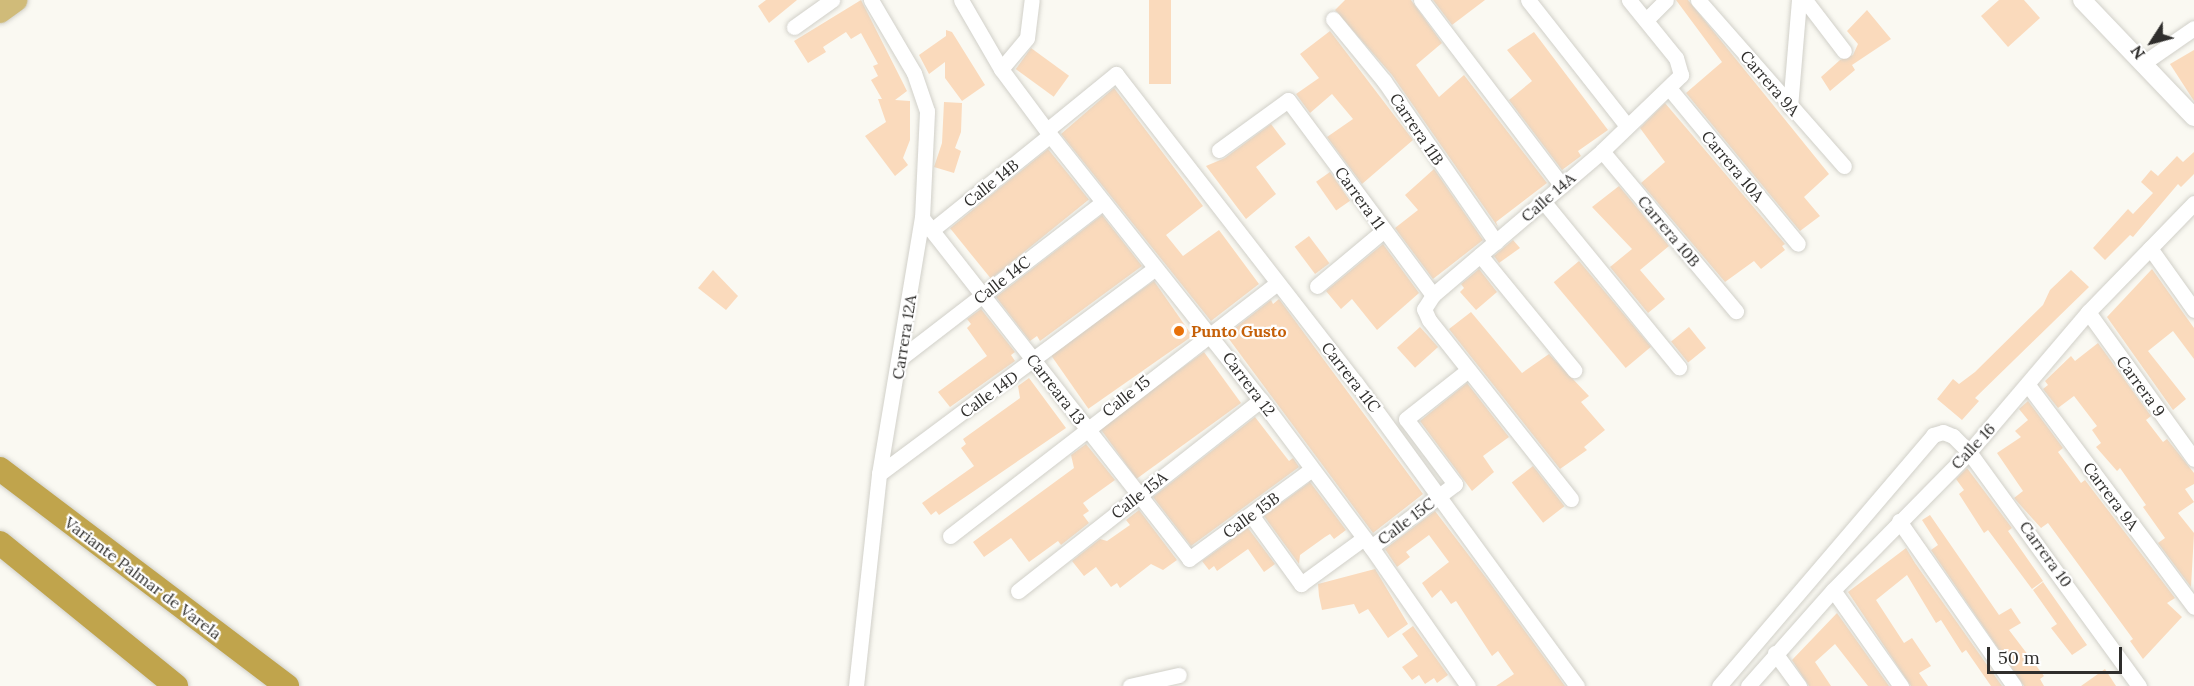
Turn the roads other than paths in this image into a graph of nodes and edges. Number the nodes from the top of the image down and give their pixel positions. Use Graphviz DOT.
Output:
graph roads {
  1 [pos="15,0"];
  2 [pos="832,0"];
  3 [pos="871,0"];
  4 [pos="961,0"];
  5 [pos="1032,0"];
  6 [pos="1421,0"];
  7 [pos="1528,0"];
  8 [pos="1629,0"];
  9 [pos="1666,0"];
  10 [pos="1698,0"];
  11 [pos="1799,0"];
  12 [pos="1805,0"];
  13 [pos="2082,0"];
  14 [pos="0,11"];
  15 [pos="1333,19"];
  16 [pos="1646,20"];
  17 [pos="794,27"];
  18 [pos="2194,28"];
  19 [pos="1844,51"];
  20 [pos="2142,64"];
  21 [pos="1001,69"];
  22 [pos="1116,74"];
  23 [pos="1669,88"];
  24 [pos="1790,107"];
  25 [pos="2194,117"];
  26 [pos="1627,126"];
  27 [pos="1048,133"];
  28 [pos="1219,150"];
  29 [pos="1602,151"];
  30 [pos="1844,166"];
  31 [pos="1562,186"];
  32 [pos="1543,201"];
  33 [pos="1102,202"];
  34 [pos="2194,203"];
  35 [pos="927,224"];
  36 [pos="1384,230"];
  37 [pos="1496,242"];
  38 [pos="1798,244"];
  39 [pos="2150,248"];
  40 [pos="1480,255"];
  41 [pos="1155,268"];
  42 [pos="1277,283"];
  43 [pos="1317,286"];
  44 [pos="982,295"];
  45 [pos="1433,295"];
  46 [pos="2194,310"];
  47 [pos="1736,311"];
  48 [pos="2088,312"];
  49 [pos="1209,332"];
  50 [pos="902,357"];
  51 [pos="1034,361"];
  52 [pos="1679,367"];
  53 [pos="1468,370"];
  54 [pos="1574,370"];
  55 [pos="2028,385"];
  56 [pos="1261,400"];
  57 [pos="1086,428"];
  58 [pos="1970,452"];
  59 [pos="2194,459"];
  60 [pos="0,469"];
  61 [pos="1312,469"];
  62 [pos="879,474"];
  63 [pos="1139,495"];
  64 [pos="1440,496"];
  65 [pos="1572,499"];
  66 [pos="1252,516"];
  67 [pos="1899,521"];
  68 [pos="950,536"];
  69 [pos="1368,542"];
  70 [pos="0,543"];
  71 [pos="1189,559"];
  72 [pos="1833,590"];
  73 [pos="1018,591"];
  74 [pos="2194,607"];
  75 [pos="1775,653"];
  76 [pos="1179,675"];
  77 [pos="176,686"];
  78 [pos="287,686"];
  79 [pos="856,686"];
  80 [pos="1130,686"];
  81 [pos="1468,686"];
  82 [pos="1577,686"];
  83 [pos="1719,686"];
  84 [pos="1748,686"];
  85 [pos="1799,686"];
  86 [pos="1901,686"];
  87 [pos="2014,686"];
  88 [pos="2139,686"];
  1 -- 14 [label="main road"];
  2 -- 17 [label="street"];
  3 -- 35 [label="street, Carrera 12A"];
  4 -- 21 [label="street, Carrera 12"];
  5 -- 21 [label="street"];
  6 -- 31 [label="street"];
  7 -- 26 [label="street"];
  8 -- 16 [label="street"];
  9 -- 16 [label="street"];
  10 -- 24 [label="street, Carrera 9A"];
  11 -- 24 [label="street"];
  12 -- 19 [label="street"];
  13 -- 20 [label="street"];
  15 -- 37 [label="street, Carrera 11B"];
  16 -- 23 [label="street, Calle 14A"];
  18 -- 20 [label="street"];
  20 -- 25 [label="street"];
  21 -- 27 [label="street, Carrera 12"];
  22 -- 27 [label="street, Calle 14B"];
  22 -- 42 [label="street, Carrera 11C"];
  23 -- 26 [label="street, Calle 14A"];
  23 -- 38 [label="street, Carrera 10A"];
  24 -- 30 [label="street, Carrera 9A"];
  26 -- 29 [label="street, Calle 14A"];
  27 -- 33 [label="street, Carrera 12"];
  27 -- 35 [label="street, Calle 14B"];
  28 -- 36 [label="street, Carrera 11"];
  29 -- 31 [label="street, Calle 14A"];
  29 -- 47 [label="street, Carrera 10B"];
  31 -- 32 [label="street, Calle 14A"];
  32 -- 37 [label="street, Calle 14A"];
  32 -- 52 [label="street"];
  33 -- 41 [label="street, Carrera 12"];
  33 -- 44 [label="street, Calle 14C"];
  34 -- 39 [label="street, Calle 16"];
  35 -- 44 [label="street, Carreara 13"];
  35 -- 50 [label="street, Carrera 12A"];
  36 -- 43 [label="street"];
  36 -- 45 [label="street, Carrera 11"];
  37 -- 40 [label="street, Calle 14A"];
  39 -- 46 [label="street"];
  39 -- 48 [label="street, Calle 16"];
  40 -- 45 [label="street, Calle 14A"];
  40 -- 54 [label="street"];
  41 -- 49 [label="street, Carrera 12"];
  41 -- 51 [label="street, Calle 14D"];
  42 -- 49 [label="street, Calle 15"];
  42 -- 64 [label="street, Carrera 11C"];
  44 -- 50 [label="street, Calle 14C"];
  44 -- 51 [label="street, Carreara 13"];
  45 -- 53 [label="street"];
  48 -- 55 [label="street, Calle 16"];
  48 -- 59 [label="street, Carrera 9"];
  49 -- 56 [label="street, Carrera 12"];
  49 -- 57 [label="street, Calle 15"];
  50 -- 62 [label="street, Carrera 12A"];
  51 -- 57 [label="street, Carreara 13"];
  51 -- 62 [label="street, Calle 14D"];
  53 -- 64 [label="street"];
  53 -- 65 [label="street"];
  55 -- 58 [label="street, Calle 16"];
  55 -- 74 [label="street, Carrera 9A"];
  56 -- 61 [label="street, Carrera 12"];
  56 -- 63 [label="street, Calle 15A"];
  57 -- 63 [label="street, Carreara 13"];
  57 -- 68 [label="street, Calle 15"];
  58 -- 67 [label="street, Calle 16"];
  58 -- 83 [label="street, Carrera 10"];
  58 -- 88 [label="street, Carrera 10"];
  60 -- 78 [label="highway, Variante Palmar de Varela"];
  61 -- 66 [label="street, Calle 15B"];
  61 -- 69 [label="street, Carrera 12"];
  62 -- 79 [label="street, Carrera 12A"];
  63 -- 71 [label="street, Carreara 13"];
  63 -- 73 [label="street, Calle 15A"];
  64 -- 69 [label="street, Calle 15C"];
  64 -- 82 [label="street, Carrera 11C"];
  66 -- 69 [label="street, Calle 15C"];
  66 -- 71 [label="street, Calle 15B"];
  67 -- 72 [label="street, Calle 16"];
  67 -- 87 [label="street"];
  69 -- 81 [label="street, Carrera 12"];
  70 -- 77 [label="highway"];
  72 -- 75 [label="street, Calle 16"];
  72 -- 86 [label="street"];
  75 -- 84 [label="street, Calle 16"];
  75 -- 85 [label="street"];
  76 -- 80 [label="street"];
}
